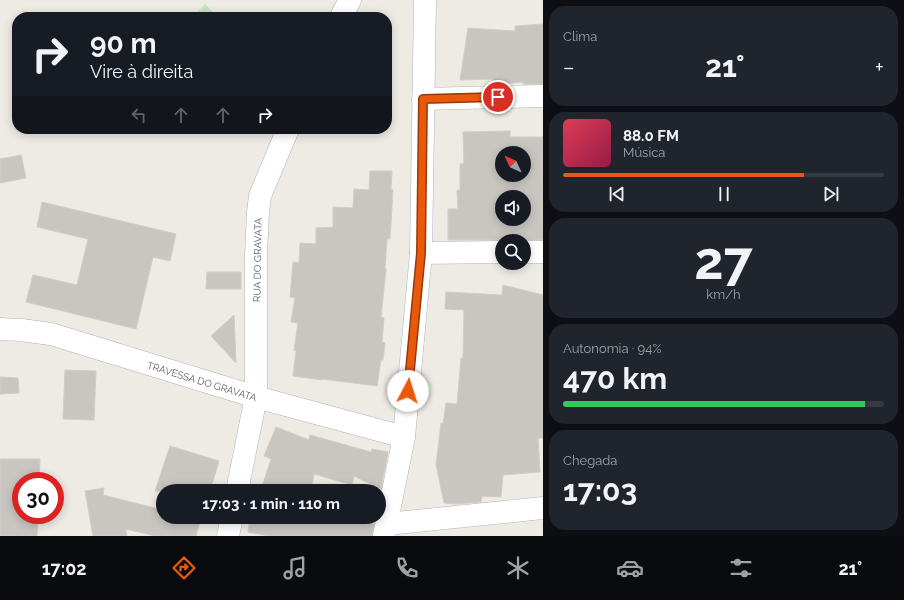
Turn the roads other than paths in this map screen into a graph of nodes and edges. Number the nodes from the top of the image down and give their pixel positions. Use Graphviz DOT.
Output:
graph roads {
  1 [pos="350,0"];
  2 [pos="425,0"];
  3 [pos="344,12"];
  4 [pos="543,96"];
  5 [pos="423,99"];
  6 [pos="286,134"];
  7 [pos="495,252"];
  8 [pos="531,252"];
  9 [pos="543,252"];
  10 [pos="421,253"];
  11 [pos="0,328"];
  12 [pos="256,397"];
  13 [pos="404,438"];
  14 [pos="238,484"];
  15 [pos="543,508"];
  16 [pos="231,524"];
  17 [pos="385,530"];
  18 [pos="228,536"];
  1 -- 3 [label="street"];
  2 -- 5 [label="street"];
  4 -- 5 [label="street"];
  5 -- 10 [label="street"];
  6 -- 12 [label="street, RUA DO GRAVATA"];
  7 -- 10 [label="street"];
  8 -- 9 [label="street"];
  10 -- 13 [label="street"];
  11 -- 12 [label="street, TRAVESSA DO GRAVATA"];
  12 -- 13 [label="street, TRAVESSA DO GRAVATA"];
  12 -- 14 [label="street, RUA DO GRAVATA"];
  13 -- 17 [label="street"];
  15 -- 17 [label="street"];
  16 -- 18 [label="street"];
}
